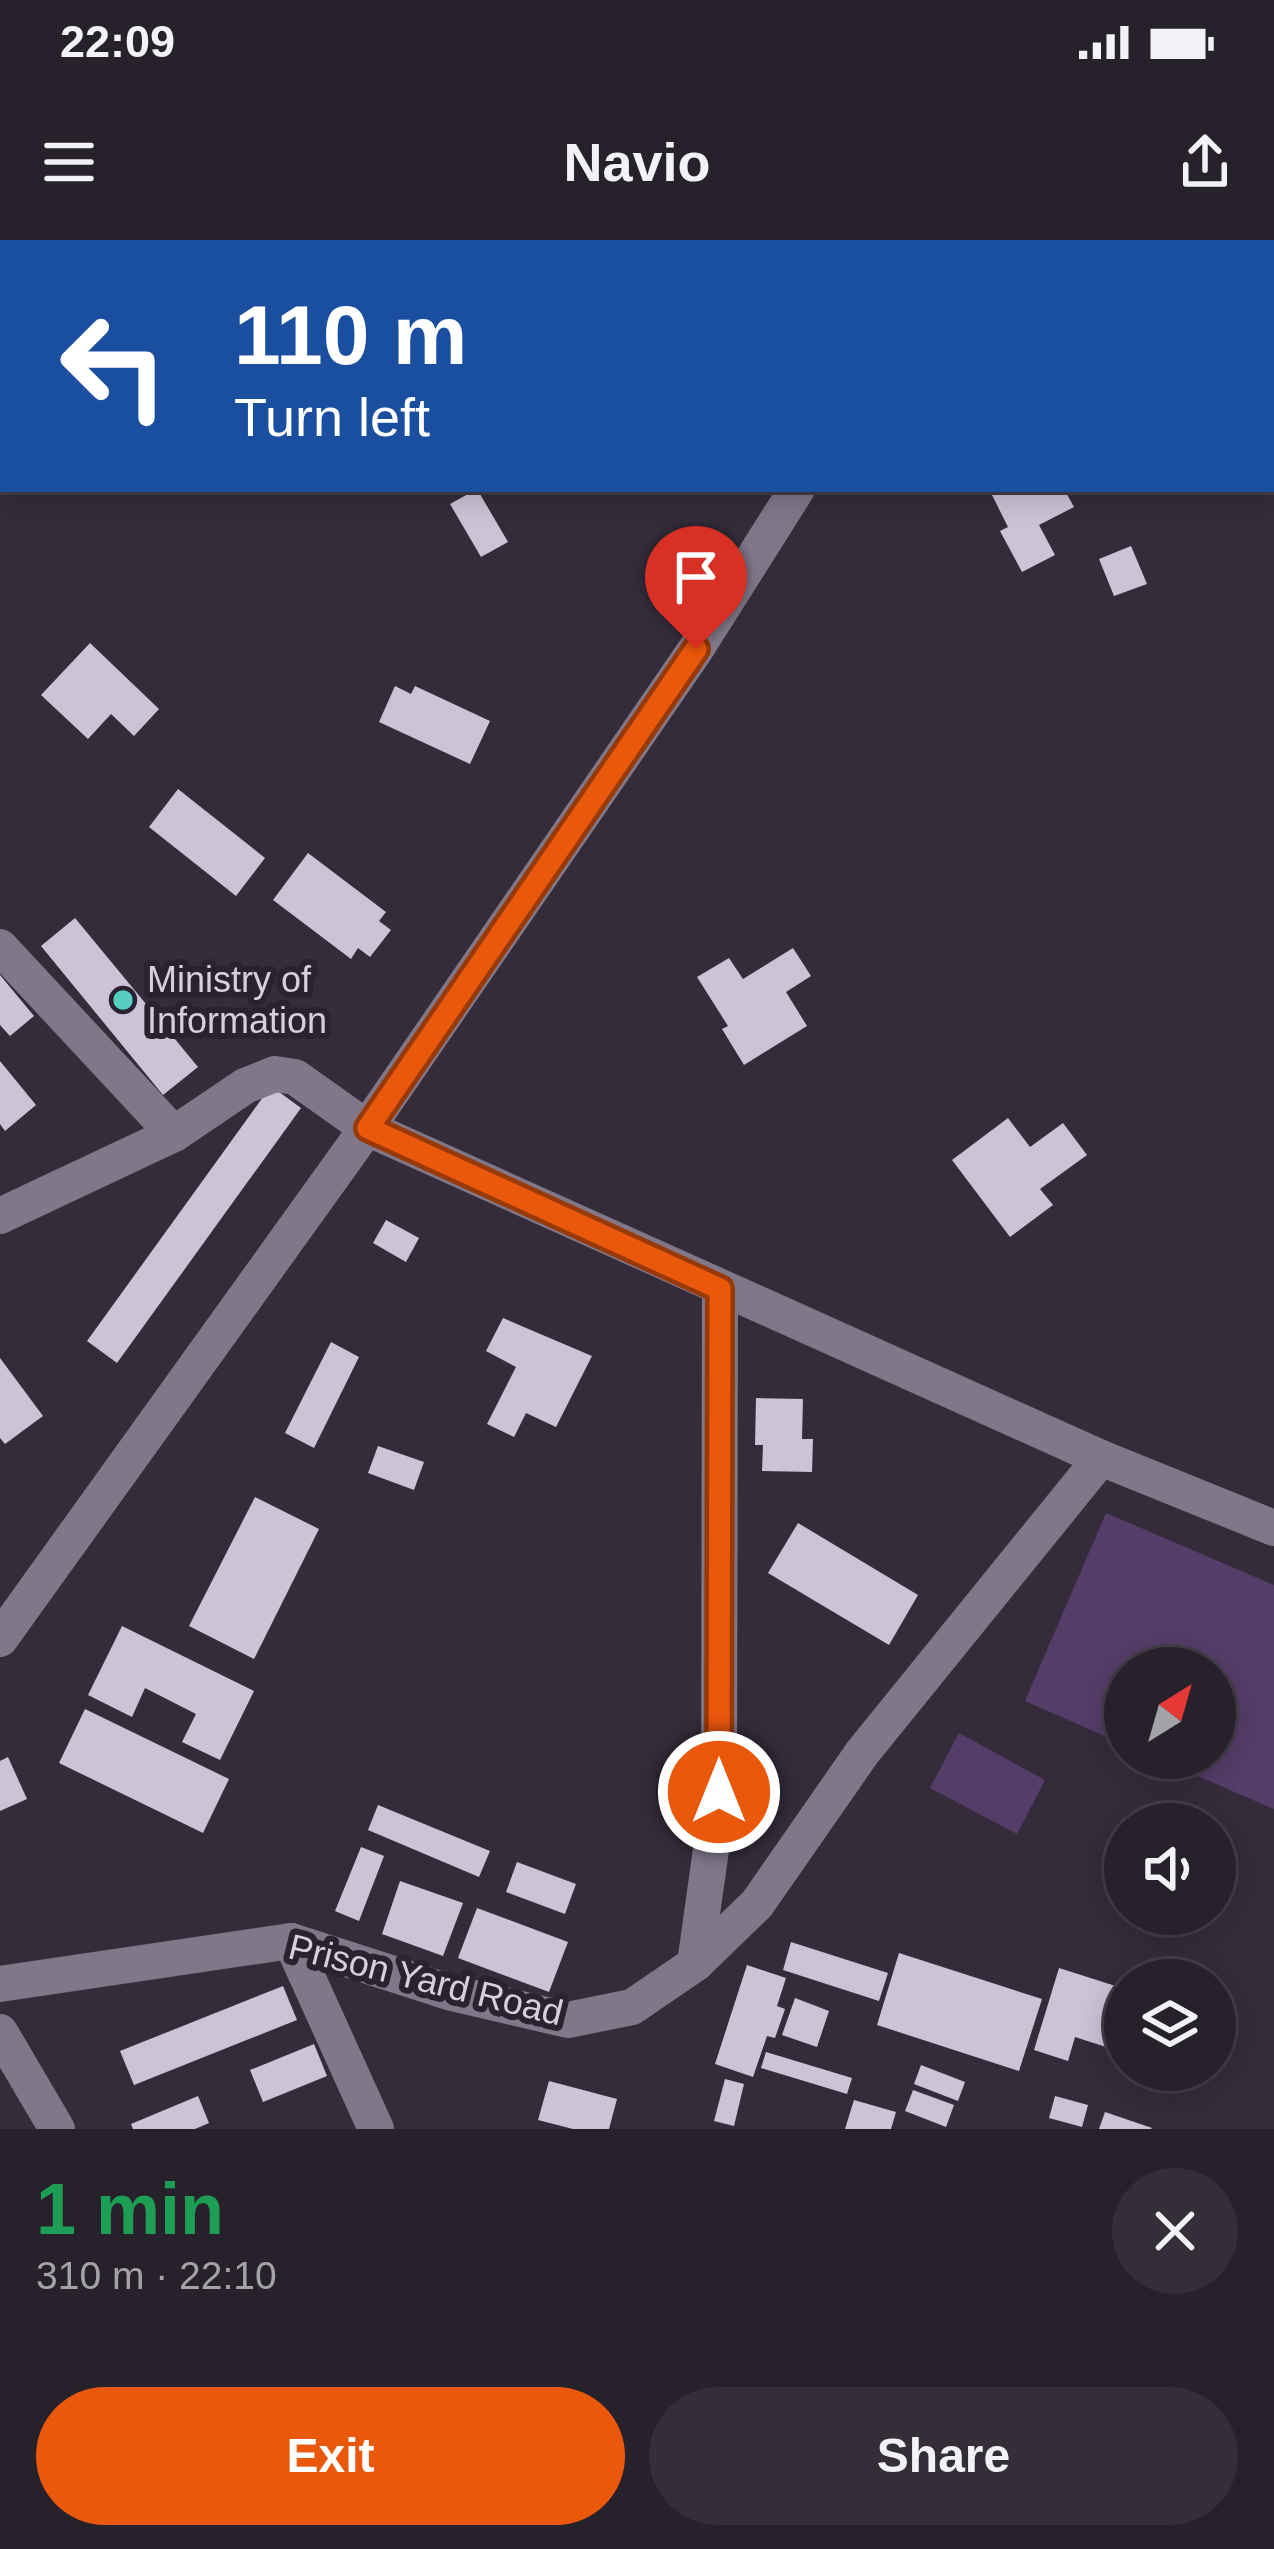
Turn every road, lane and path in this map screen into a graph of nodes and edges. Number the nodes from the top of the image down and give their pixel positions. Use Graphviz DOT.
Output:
graph roads {
  1 [pos="794,492"];
  2 [pos="0,947"];
  3 [pos="368,1128"];
  4 [pos="174,1134"];
  5 [pos="0,1216"];
  6 [pos="720,1289"];
  7 [pos="1101,1458"];
  8 [pos="1274,1528"];
  9 [pos="0,1640"];
  10 [pos="291,1940"];
  11 [pos="695,1964"];
  12 [pos="0,1984"];
  13 [pos="0,2032"];
  14 [pos="57,2129"];
  15 [pos="376,2129"];
  1 -- 3 [label="street"];
  2 -- 4 [label="street"];
  3 -- 4 [label="street"];
  3 -- 6 [label="street"];
  3 -- 9 [label="street"];
  4 -- 5 [label="street"];
  6 -- 7 [label="street"];
  6 -- 11 [label="street"];
  7 -- 8 [label="street"];
  7 -- 11 [label="street, Prison Yard Road"];
  10 -- 11 [label="street, Prison Yard Road"];
  10 -- 12 [label="street, Prison Yard Road"];
  10 -- 15 [label="street"];
  13 -- 14 [label="street"];
}
